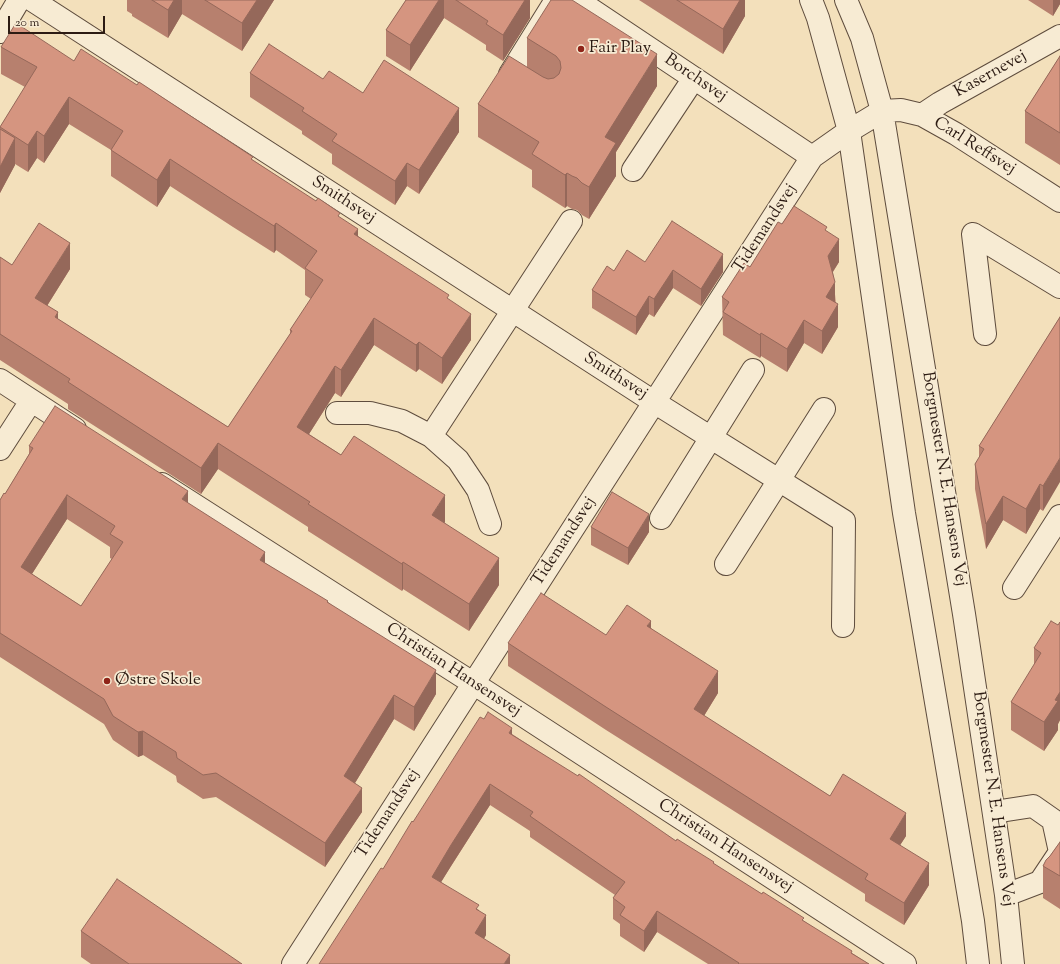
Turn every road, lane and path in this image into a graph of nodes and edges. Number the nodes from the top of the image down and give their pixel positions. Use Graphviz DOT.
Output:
graph roads {
  1 [pos="19,0"];
  2 [pos="32,0"];
  3 [pos="556,0"];
  4 [pos="577,0"];
  5 [pos="811,0"];
  6 [pos="846,0"];
  7 [pos="0,32"];
  8 [pos="1060,36"];
  9 [pos="694,78"];
  10 [pos="536,90"];
  11 [pos="882,111"];
  12 [pos="922,115"];
  13 [pos="849,131"];
  14 [pos="812,157"];
  15 [pos="633,170"];
  16 [pos="1060,201"];
  17 [pos="571,221"];
  18 [pos="1060,287"];
  19 [pos="512,310"];
  20 [pos="985,334"];
  21 [pos="754,370"];
  22 [pos="0,380"];
  23 [pos="31,401"];
  24 [pos="654,402"];
  25 [pos="824,409"];
  26 [pos="338,413"];
  27 [pos="431,436"];
  28 [pos="711,438"];
  29 [pos="91,439"];
  30 [pos="0,450"];
  31 [pos="144,473"];
  32 [pos="779,480"];
  33 [pos="1060,516"];
  34 [pos="661,518"];
  35 [pos="490,524"];
  36 [pos="726,564"];
  37 [pos="1014,588"];
  38 [pos="843,626"];
  39 [pos="473,683"];
  40 [pos="994,812"];
  41 [pos="1006,895"];
  42 [pos="293,964"];
  43 [pos="905,964"];
  44 [pos="978,964"];
  45 [pos="1013,964"];
  1 -- 7 [label="street"];
  2 -- 19 [label="street, Smithsvej"];
  3 -- 10 [label="street"];
  4 -- 9 [label="street, Borchsvej"];
  5 -- 13 [label="street"];
  6 -- 11 [label="street, Borgmester N. E. Hansens Vej"];
  8 -- 12 [label="street, Kasernevej"];
  9 -- 14 [label="street, Borchsvej"];
  9 -- 15 [label="street"];
  11 -- 12 [label="street, Carl Reffsvej"];
  11 -- 13 [label="street, Tidemandsvej"];
  11 -- 40 [label="street, Borgmester N. E. Hansens Vej"];
  12 -- 16 [label="street, Carl Reffsvej"];
  13 -- 14 [label="street, Tidemandsvej"];
  13 -- 44 [label="street"];
  14 -- 24 [label="street, Tidemandsvej"];
  17 -- 19 [label="street"];
  18 -- 20 [label="street"];
  19 -- 24 [label="street, Smithsvej"];
  19 -- 27 [label="street"];
  21 -- 28 [label="street"];
  22 -- 23 [label="street"];
  23 -- 29 [label="street"];
  23 -- 30 [label="street"];
  24 -- 28 [label="street, Smithsvej"];
  24 -- 39 [label="street, Tidemandsvej"];
  25 -- 32 [label="street"];
  26 -- 27 [label="street"];
  27 -- 35 [label="street"];
  28 -- 32 [label="street, Smithsvej"];
  28 -- 34 [label="street"];
  31 -- 39 [label="street, Christian Hansensvej"];
  32 -- 36 [label="street"];
  32 -- 38 [label="street, Smithsvej"];
  33 -- 37 [label="street"];
  39 -- 42 [label="street, Tidemandsvej"];
  39 -- 43 [label="street, Christian Hansensvej"];
  40 -- 41 [label="street, Borgmester N. E. Hansens Vej"];
  40 -- 41 [label="street"];
  41 -- 45 [label="street, Borgmester N. E. Hansens Vej"];
}
